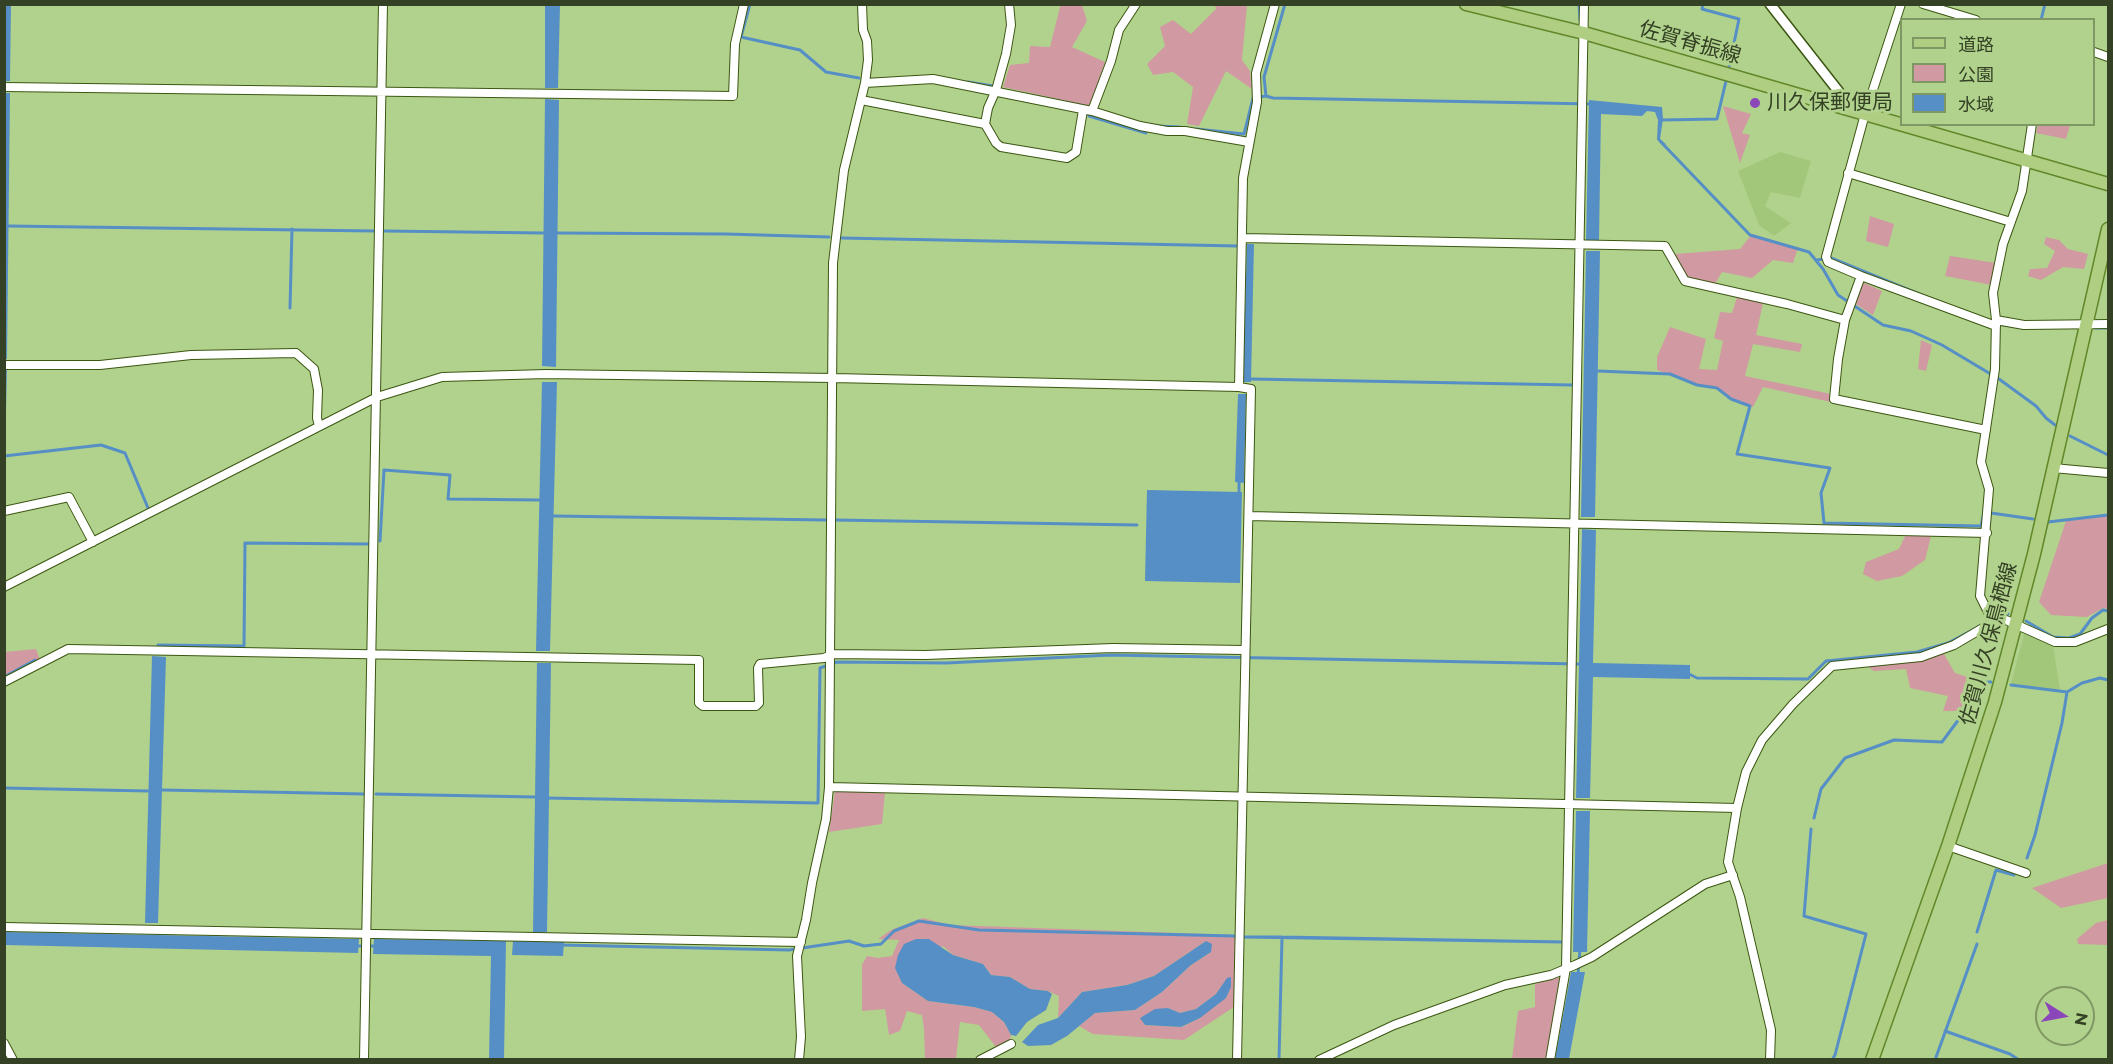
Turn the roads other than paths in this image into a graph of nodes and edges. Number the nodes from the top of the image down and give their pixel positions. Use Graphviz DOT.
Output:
graph roads {
  1 [pos="383,4"];
  2 [pos="744,4"];
  3 [pos="862,4"];
  4 [pos="1009,4"];
  5 [pos="1136,4"];
  6 [pos="1275,4"];
  7 [pos="1466,4"];
  8 [pos="1584,4"];
  9 [pos="1770,4"];
  10 [pos="1901,4"];
  11 [pos="1923,4"];
  12 [pos="1958,4"];
  13 [pos="1955,14"];
  14 [pos="1969,18"];
  15 [pos="1584,33"];
  16 [pos="865,83"];
  17 [pos="6,87"];
  18 [pos="996,90"];
  19 [pos="382,91"];
  20 [pos="861,100"];
  21 [pos="1838,106"];
  22 [pos="1083,110"];
  23 [pos="1092,111"];
  24 [pos="1865,114"];
  25 [pos="985,124"];
  26 [pos="1900,124"];
  27 [pos="1906,126"];
  28 [pos="2032,126"];
  29 [pos="1249,142"];
  30 [pos="2026,161"];
  31 [pos="1848,173"];
  32 [pos="2109,184"];
  33 [pos="2011,222"];
  34 [pos="2109,229"];
  35 [pos="1242,238"];
  36 [pos="2107,244"];
  37 [pos="1579,245"];
  38 [pos="1861,276"];
  39 [pos="1845,320"];
  40 [pos="1996,323"];
  41 [pos="2088,323"];
  42 [pos="2109,324"];
  43 [pos="4,365"];
  44 [pos="832,378"];
  45 [pos="1243,388"];
  46 [pos="377,397"];
  47 [pos="319,426"];
  48 [pos="1986,430"];
  49 [pos="2053,468"];
  50 [pos="2109,473"];
  51 [pos="4,511"];
  52 [pos="1249,516"];
  53 [pos="1579,522"];
  54 [pos="1987,532"];
  55 [pos="93,542"];
  56 [pos="4,588"];
  57 [pos="1993,622"];
  58 [pos="2017,623"];
  59 [pos="2109,629"];
  60 [pos="1245,650"];
  61 [pos="372,655"];
  62 [pos="830,661"];
  63 [pos="4,682"];
  64 [pos="829,787"];
  65 [pos="1242,796"];
  66 [pos="1569,803"];
  67 [pos="1737,808"];
  68 [pos="1948,846"];
  69 [pos="2026,873"];
  70 [pos="1733,875"];
  71 [pos="4,927"];
  72 [pos="367,933"];
  73 [pos="801,942"];
  74 [pos="1566,968"];
  75 [pos="4,1043"];
  76 [pos="1011,1044"];
  77 [pos="12,1059"];
  78 [pos="364,1059"];
  79 [pos="799,1059"];
  80 [pos="981,1059"];
  81 [pos="1237,1059"];
  82 [pos="1319,1059"];
  83 [pos="1550,1059"];
  84 [pos="1770,1059"];
  85 [pos="1872,1059"];
  1 -- 19 [label="street"];
  2 -- 19 [label="street"];
  3 -- 16 [label="street"];
  4 -- 18 [label="street"];
  5 -- 23 [label="street"];
  6 -- 29 [label="street"];
  7 -- 15 [label="main road, 佐賀脊振線"];
  8 -- 15 [label="street"];
  9 -- 21 [label="street"];
  10 -- 24 [label="street"];
  11 -- 13 [label="street"];
  12 -- 13 [label="street"];
  13 -- 14 [label="street"];
  15 -- 21 [label="main road, 佐賀脊振線"];
  15 -- 37 [label="street"];
  16 -- 18 [label="street"];
  16 -- 20 [label="street"];
  17 -- 19 [label="street"];
  18 -- 22 [label="street"];
  18 -- 25 [label="street"];
  19 -- 46 [label="street"];
  20 -- 25 [label="street"];
  20 -- 44 [label="street"];
  21 -- 24 [label="main road, 佐賀脊振線"];
  22 -- 23 [label="street"];
  22 -- 25 [label="street"];
  23 -- 29 [label="street"];
  24 -- 26 [label="main road, 佐賀脊振線"];
  24 -- 31 [label="street"];
  27 -- 30 [label="main road, 佐賀脊振線"];
  28 -- 30 [label="street"];
  29 -- 35 [label="street"];
  30 -- 32 [label="main road, 佐賀脊振線"];
  30 -- 33 [label="street"];
  31 -- 33 [label="street"];
  31 -- 38 [label="street"];
  33 -- 40 [label="street"];
  34 -- 36 [label="main road, 佐賀川久保鳥栖線"];
  35 -- 37 [label="street"];
  35 -- 45 [label="street"];
  36 -- 41 [label="main road, 佐賀川久保鳥栖線"];
  37 -- 39 [label="street"];
  37 -- 53 [label="street"];
  38 -- 39 [label="street"];
  38 -- 40 [label="street"];
  39 -- 48 [label="street"];
  40 -- 41 [label="street"];
  40 -- 48 [label="street"];
  41 -- 42 [label="street"];
  41 -- 49 [label="main road, 佐賀川久保鳥栖線"];
  43 -- 47 [label="street"];
  44 -- 45 [label="street"];
  44 -- 46 [label="street"];
  44 -- 62 [label="street"];
  45 -- 52 [label="street"];
  46 -- 47 [label="street"];
  46 -- 61 [label="street"];
  47 -- 55 [label="street"];
  48 -- 54 [label="street"];
  49 -- 50 [label="street"];
  49 -- 58 [label="main road, 佐賀川久保鳥栖線"];
  51 -- 55 [label="street"];
  52 -- 53 [label="street"];
  52 -- 60 [label="street"];
  53 -- 54 [label="street"];
  53 -- 66 [label="street"];
  54 -- 57 [label="street"];
  55 -- 56 [label="street"];
  57 -- 58 [label="street"];
  57 -- 67 [label="street"];
  58 -- 59 [label="street"];
  58 -- 68 [label="main road, 佐賀川久保鳥栖線"];
  60 -- 62 [label="street"];
  60 -- 65 [label="street"];
  61 -- 62 [label="street"];
  61 -- 63 [label="street"];
  61 -- 72 [label="street"];
  62 -- 64 [label="street"];
  64 -- 65 [label="street"];
  64 -- 73 [label="street"];
  65 -- 66 [label="street"];
  65 -- 81 [label="street"];
  66 -- 67 [label="street"];
  66 -- 74 [label="street"];
  67 -- 70 [label="street"];
  68 -- 69 [label="street"];
  68 -- 85 [label="main road, 佐賀川久保鳥栖線"];
  70 -- 74 [label="street"];
  70 -- 84 [label="street"];
  71 -- 72 [label="street"];
  72 -- 73 [label="street"];
  72 -- 78 [label="street"];
  73 -- 79 [label="street"];
  74 -- 82 [label="street"];
  74 -- 83 [label="street"];
  75 -- 77 [label="street"];
  76 -- 80 [label="street"];
}
